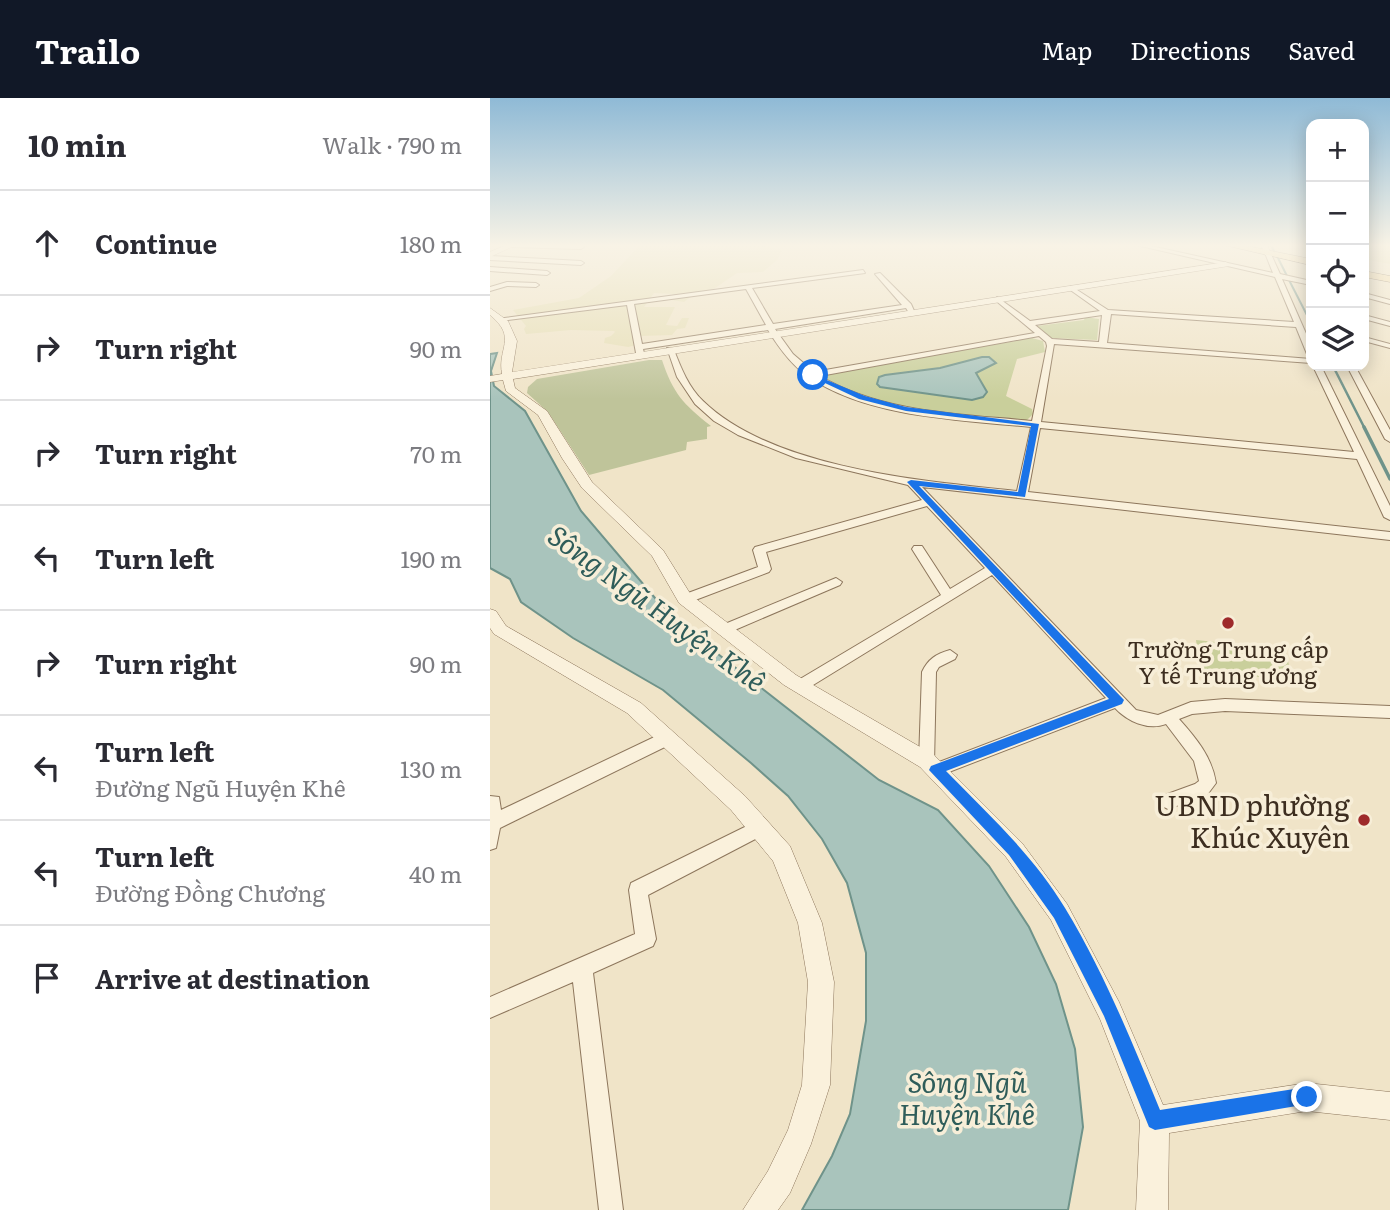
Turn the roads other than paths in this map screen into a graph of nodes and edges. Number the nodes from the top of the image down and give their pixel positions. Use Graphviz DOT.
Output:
graph roads {
  1 [pos="678,296"];
  2 [pos="753,296"];
  3 [pos="898,296"];
  4 [pos="1018,296"];
  5 [pos="1083,296"];
  6 [pos="1285,296"];
  7 [pos="1369,296"];
  8 [pos="997,299"];
  9 [pos="630,302"];
  10 [pos="1390,302"];
  11 [pos="908,307"];
  12 [pos="1106,312"];
  13 [pos="496,315"];
  14 [pos="1369,317"];
  15 [pos="1390,323"];
  16 [pos="1028,324"];
  17 [pos="1299,326"];
  18 [pos="771,328"];
  19 [pos="1040,334"];
  20 [pos="1369,340"];
  21 [pos="1051,341"];
  22 [pos="1306,342"];
  23 [pos="1103,345"];
  24 [pos="1390,346"];
  25 [pos="639,348"];
  26 [pos="670,350"];
  27 [pos="1306,361"];
  28 [pos="1320,371"];
  29 [pos="1354,371"];
  30 [pos="813,375"];
  31 [pos="497,378"];
  32 [pos="1378,414"];
  33 [pos="1390,416"];
  34 [pos="1035,424"];
  35 [pos="1390,439"];
  36 [pos="1362,456"];
  37 [pos="1381,480"];
  38 [pos="911,482"];
  39 [pos="1022,495"];
  40 [pos="929,502"];
  41 [pos="1390,517"];
  42 [pos="1390,536"];
  43 [pos="918,549"];
  44 [pos="991,570"];
  45 [pos="836,582"];
  46 [pos="948,596"];
  47 [pos="685,599"];
  48 [pos="490,616"];
  49 [pos="725,629"];
  50 [pos="950,655"];
  51 [pos="800,686"];
  52 [pos="1118,700"];
  53 [pos="1390,712"];
  54 [pos="1169,718"];
  55 [pos="667,738"];
  56 [pos="931,765"];
  57 [pos="1168,801"];
  58 [pos="493,802"];
  59 [pos="492,823"];
  60 [pos="759,828"];
  61 [pos="490,842"];
  62 [pos="582,969"];
  63 [pos="490,1008"];
  64 [pos="1390,1106"];
  65 [pos="1155,1121"];
  66 [pos="611,1210"];
  67 [pos="759,1210"];
  68 [pos="1153,1210"];
  1 -- 9 [label="street"];
  2 -- 18 [label="street"];
  3 -- 11 [label="street"];
  4 -- 8 [label="street"];
  5 -- 12 [label="street"];
  6 -- 17 [label="street"];
  7 -- 10 [label="street"];
  8 -- 11 [label="street"];
  8 -- 16 [label="street"];
  9 -- 13 [label="street"];
  9 -- 25 [label="street"];
  11 -- 18 [label="street"];
  12 -- 16 [label="street"];
  12 -- 17 [label="street"];
  12 -- 23 [label="street"];
  13 -- 31 [label="street"];
  14 -- 15 [label="street"];
  16 -- 19 [label="street"];
  17 -- 22 [label="street"];
  18 -- 25 [label="street"];
  18 -- 26 [label="street"];
  18 -- 30 [label="street"];
  19 -- 21 [label="street"];
  19 -- 30 [label="street"];
  20 -- 24 [label="street"];
  21 -- 23 [label="street"];
  21 -- 34 [label="street"];
  23 -- 27 [label="street"];
  25 -- 26 [label="street"];
  25 -- 31 [label="street"];
  26 -- 38 [label="street"];
  28 -- 36 [label="street"];
  29 -- 32 [label="street"];
  30 -- 34 [label="street"];
  31 -- 47 [label="street"];
  32 -- 33 [label="street"];
  32 -- 35 [label="street"];
  34 -- 36 [label="street"];
  34 -- 39 [label="street"];
  36 -- 37 [label="street"];
  37 -- 41 [label="street"];
  38 -- 39 [label="street"];
  38 -- 40 [label="street"];
  39 -- 42 [label="street"];
  40 -- 44 [label="street"];
  40 -- 47 [label="street"];
  43 -- 46 [label="street"];
  44 -- 46 [label="street"];
  44 -- 52 [label="street"];
  45 -- 49 [label="street"];
  46 -- 51 [label="street"];
  47 -- 49 [label="street"];
  48 -- 55 [label="street"];
  49 -- 51 [label="street"];
  50 -- 56 [label="street"];
  51 -- 56 [label="street"];
  52 -- 54 [label="street"];
  52 -- 56 [label="street"];
  53 -- 54 [label="street"];
  54 -- 57 [label="street"];
  55 -- 59 [label="street"];
  55 -- 60 [label="street"];
  56 -- 65 [label="street"];
  58 -- 59 [label="street"];
  59 -- 61 [label="street"];
  60 -- 62 [label="street"];
  60 -- 67 [label="street"];
  62 -- 63 [label="street"];
  62 -- 66 [label="street"];
  64 -- 65 [label="street"];
  65 -- 68 [label="street"];
}
